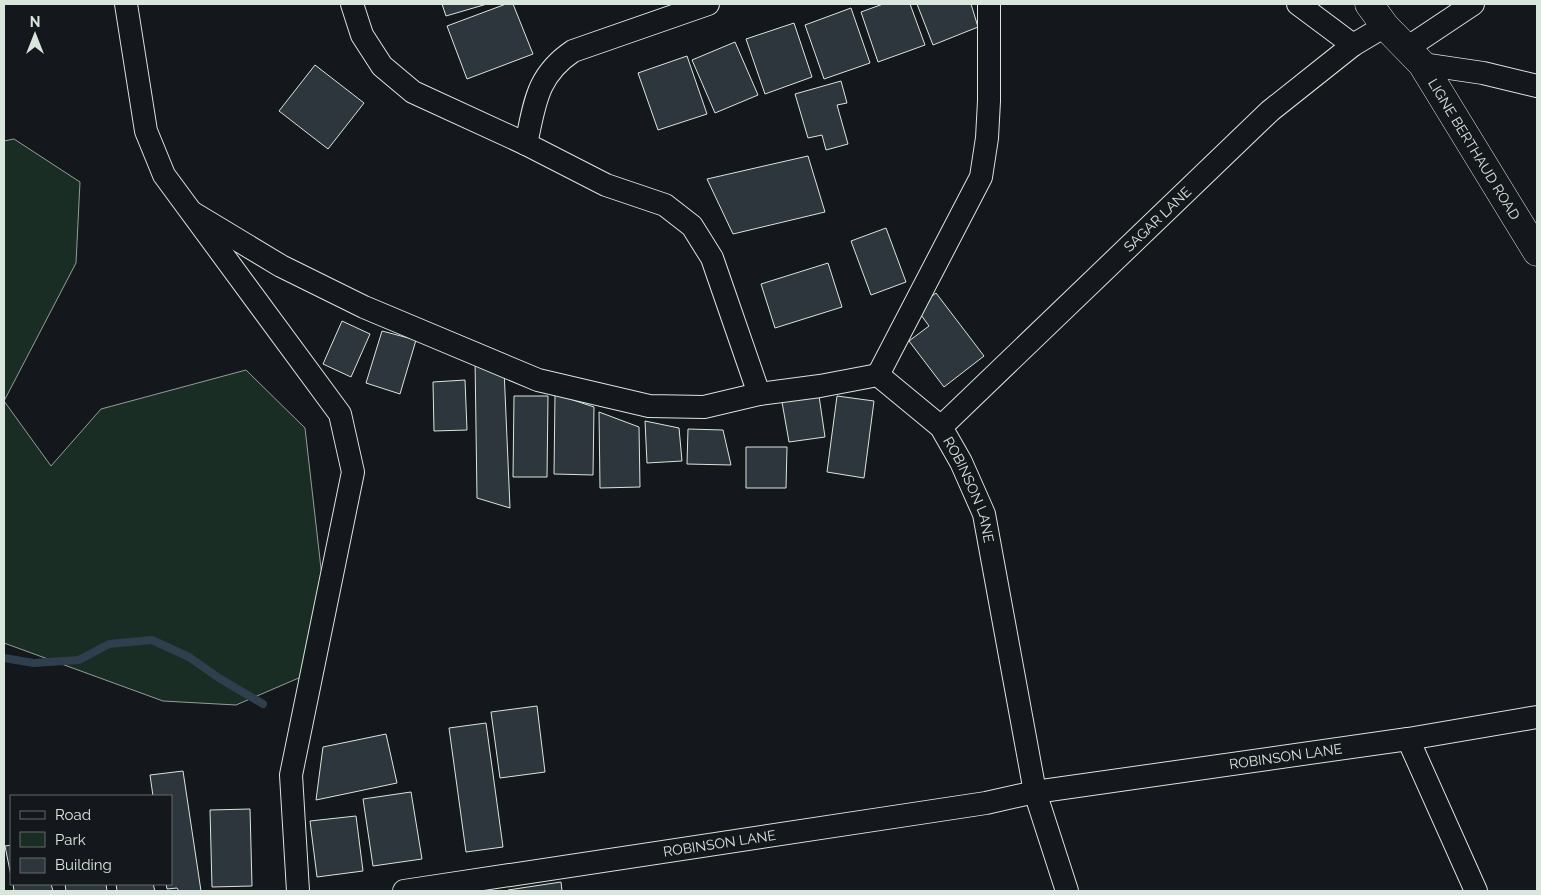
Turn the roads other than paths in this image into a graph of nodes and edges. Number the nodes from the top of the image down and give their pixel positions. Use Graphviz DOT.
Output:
graph roads {
  1 [pos="126,4"];
  2 [pos="352,4"];
  3 [pos="708,4"];
  4 [pos="989,4"];
  5 [pos="1298,4"];
  6 [pos="1369,4"];
  7 [pos="1473,4"];
  8 [pos="1385,26"];
  9 [pos="1353,45"];
  10 [pos="1415,56"];
  11 [pos="1537,86"];
  12 [pos="526,144"];
  13 [pos="193,213"];
  14 [pos="1537,252"];
  15 [pos="878,375"];
  16 [pos="759,394"];
  17 [pos="940,427"];
  18 [pos="1537,717"];
  19 [pos="1408,739"];
  20 [pos="1034,792"];
  21 [pos="298,891"];
  22 [pos="404,891"];
  23 [pos="1067,891"];
  24 [pos="1476,891"];
  1 -- 13 [label="street"];
  2 -- 12 [label="street"];
  3 -- 12 [label="street"];
  4 -- 15 [label="street"];
  5 -- 9 [label="street"];
  6 -- 8 [label="street, LIGNE BERTHAUD ROAD"];
  7 -- 10 [label="street"];
  8 -- 9 [label="street, SAGAR LANE"];
  8 -- 10 [label="street, LIGNE BERTHAUD ROAD"];
  9 -- 17 [label="street, SAGAR LANE"];
  10 -- 11 [label="street"];
  10 -- 14 [label="street, LIGNE BERTHAUD ROAD"];
  12 -- 16 [label="street"];
  13 -- 16 [label="street"];
  13 -- 21 [label="street"];
  15 -- 16 [label="street"];
  15 -- 17 [label="street, ROBINSON LANE"];
  17 -- 20 [label="street, ROBINSON LANE"];
  18 -- 19 [label="street, ROBINSON LANE"];
  19 -- 20 [label="street, ROBINSON LANE"];
  19 -- 24 [label="street"];
  20 -- 22 [label="street, ROBINSON LANE"];
  20 -- 23 [label="street"];
}
